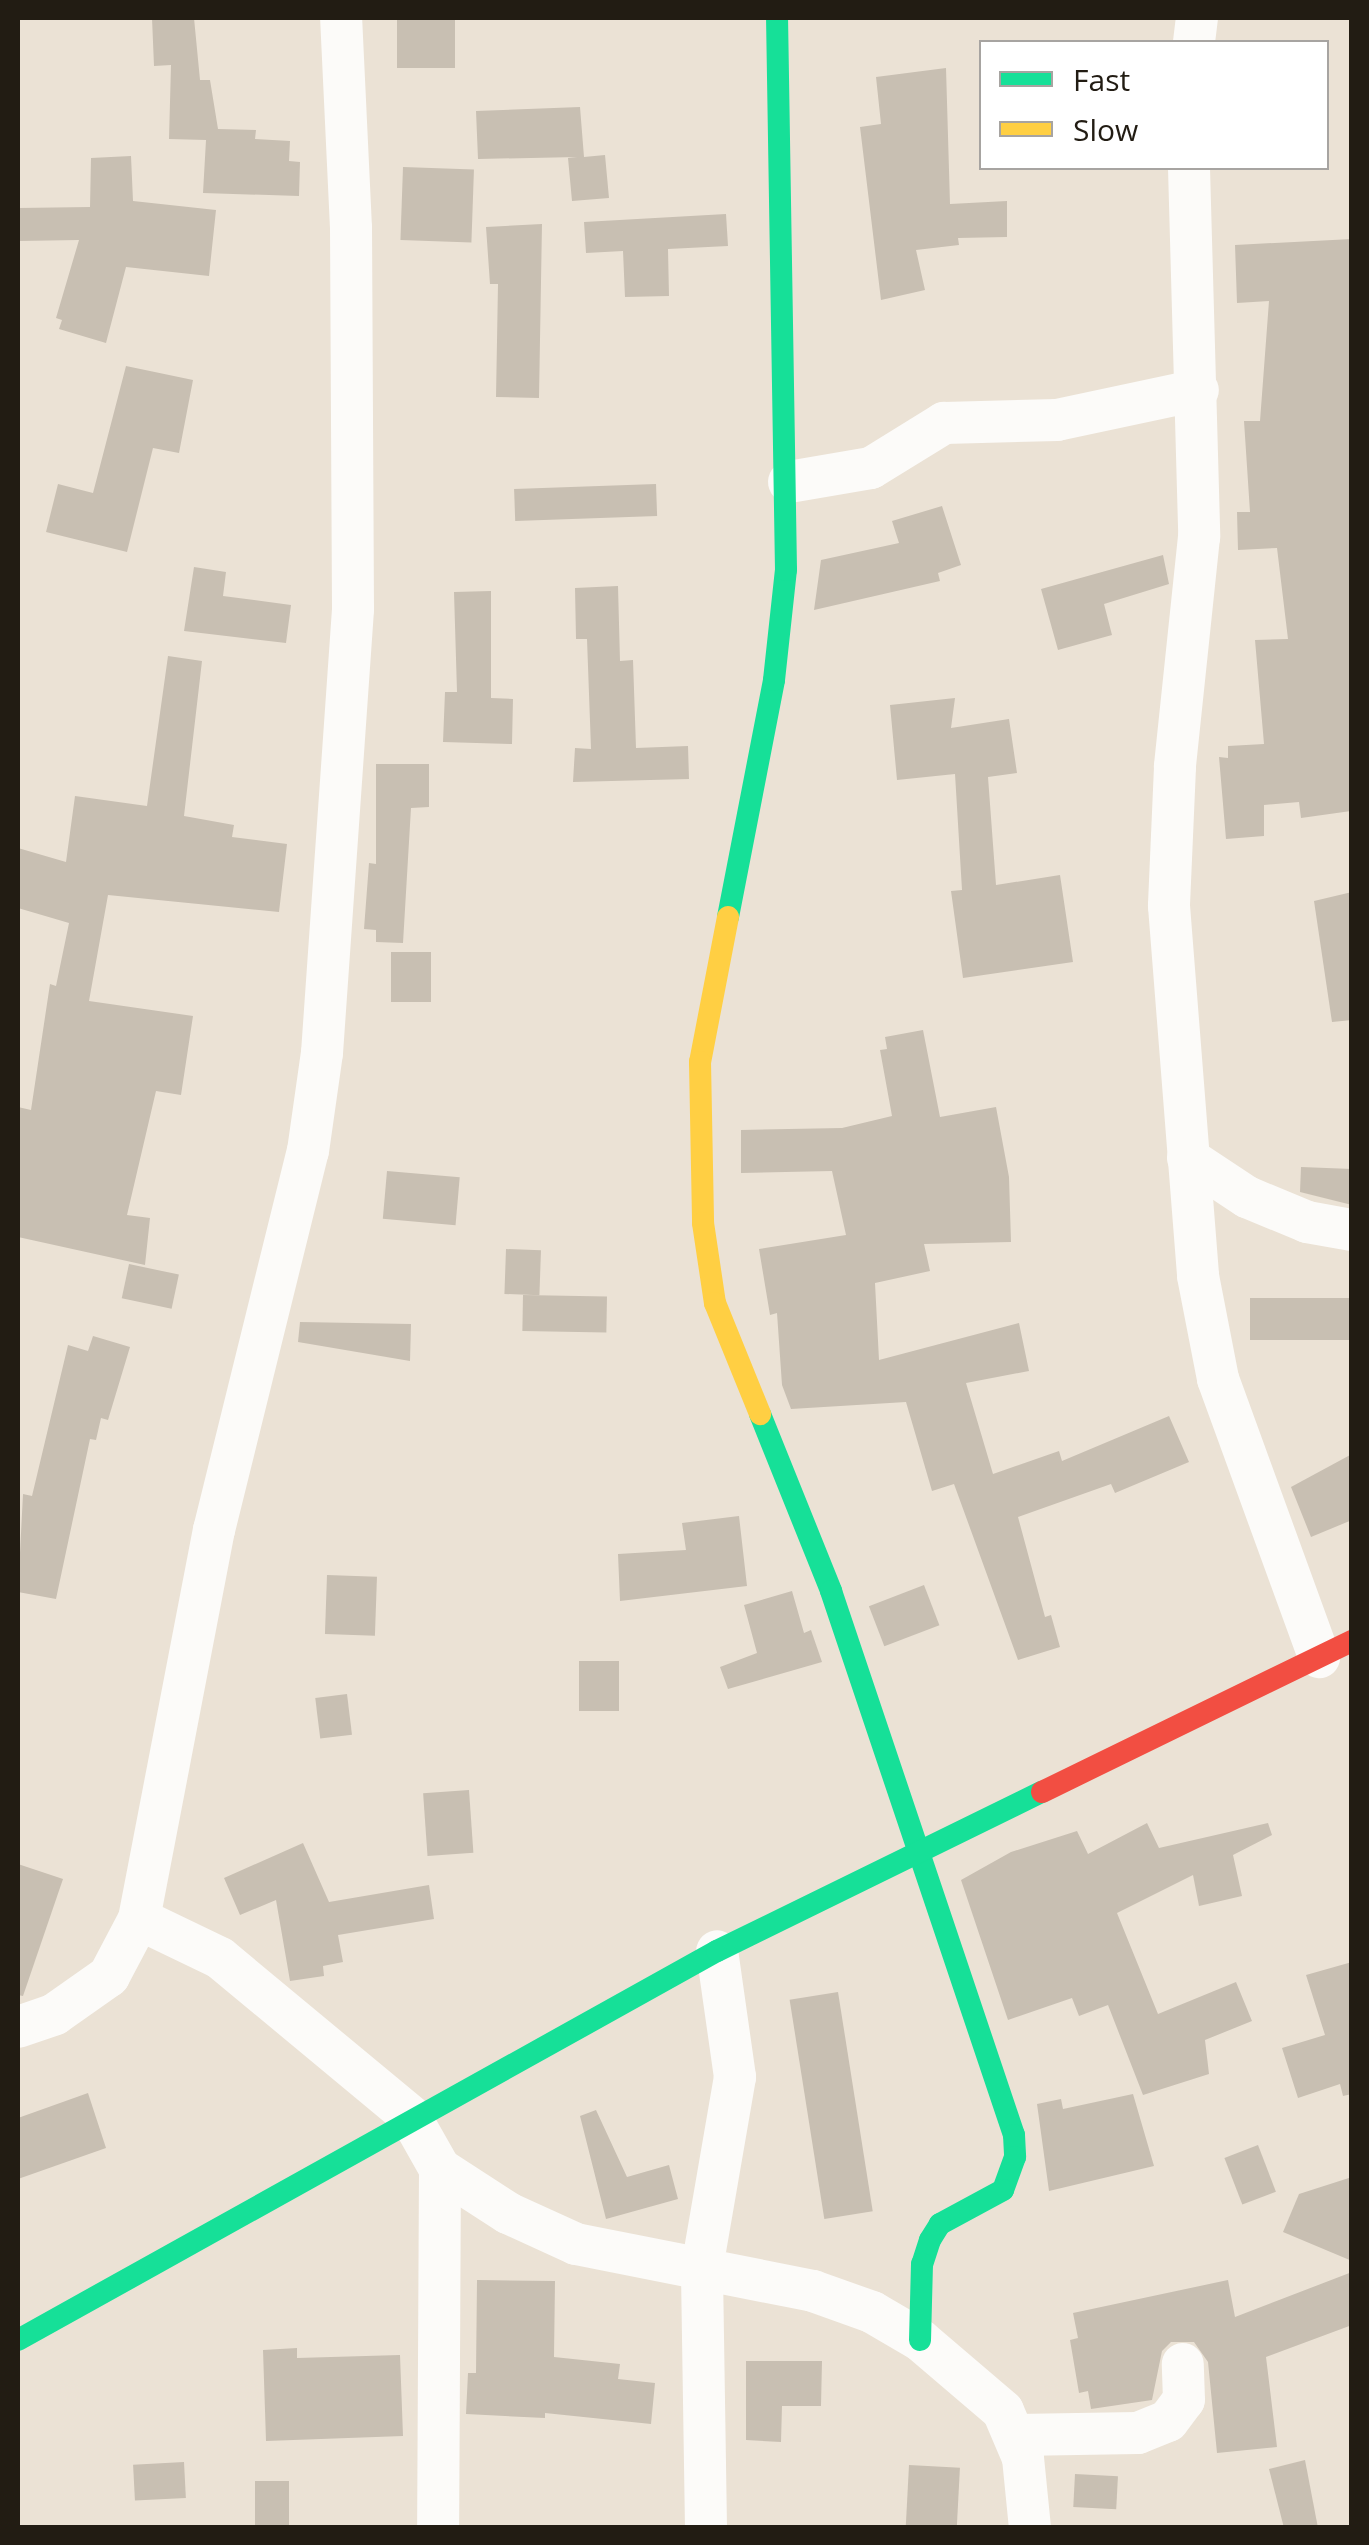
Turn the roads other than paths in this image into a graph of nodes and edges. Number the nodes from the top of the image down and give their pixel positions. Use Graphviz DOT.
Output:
graph roads {
  1 [pos="342,18"];
  2 [pos="777,18"];
  3 [pos="1189,170"];
  4 [pos="1198,390"];
  5 [pos="789,482"];
  6 [pos="1188,1158"];
  7 [pos="1352,1230"];
  8 [pos="1335,1649"];
  9 [pos="915,1849"];
  10 [pos="139,1919"];
  11 [pos="716,1952"];
  12 [pos="18,2027"];
  13 [pos="410,2116"];
  14 [pos="440,2170"];
  15 [pos="702,2268"];
  16 [pos="18,2340"];
  17 [pos="920,2340"];
  18 [pos="1183,2364"];
  19 [pos="1017,2435"];
  20 [pos="438,2528"];
  21 [pos="706,2528"];
  22 [pos="1030,2528"];
  1 -- 10 [label="street"];
  2 -- 5 [label="street"];
  3 -- 4 [label="street"];
  4 -- 5 [label="street"];
  4 -- 6 [label="street"];
  5 -- 9 [label="street"];
  6 -- 7 [label="street"];
  6 -- 8 [label="street"];
  8 -- 9 [label="street"];
  9 -- 11 [label="street"];
  9 -- 17 [label="street"];
  10 -- 12 [label="street"];
  10 -- 13 [label="street"];
  11 -- 13 [label="street"];
  11 -- 15 [label="street"];
  13 -- 14 [label="street"];
  13 -- 16 [label="street"];
  14 -- 15 [label="street"];
  14 -- 20 [label="street"];
  15 -- 17 [label="street"];
  15 -- 21 [label="street"];
  17 -- 19 [label="street"];
  18 -- 19 [label="street"];
  19 -- 22 [label="street"];
}
